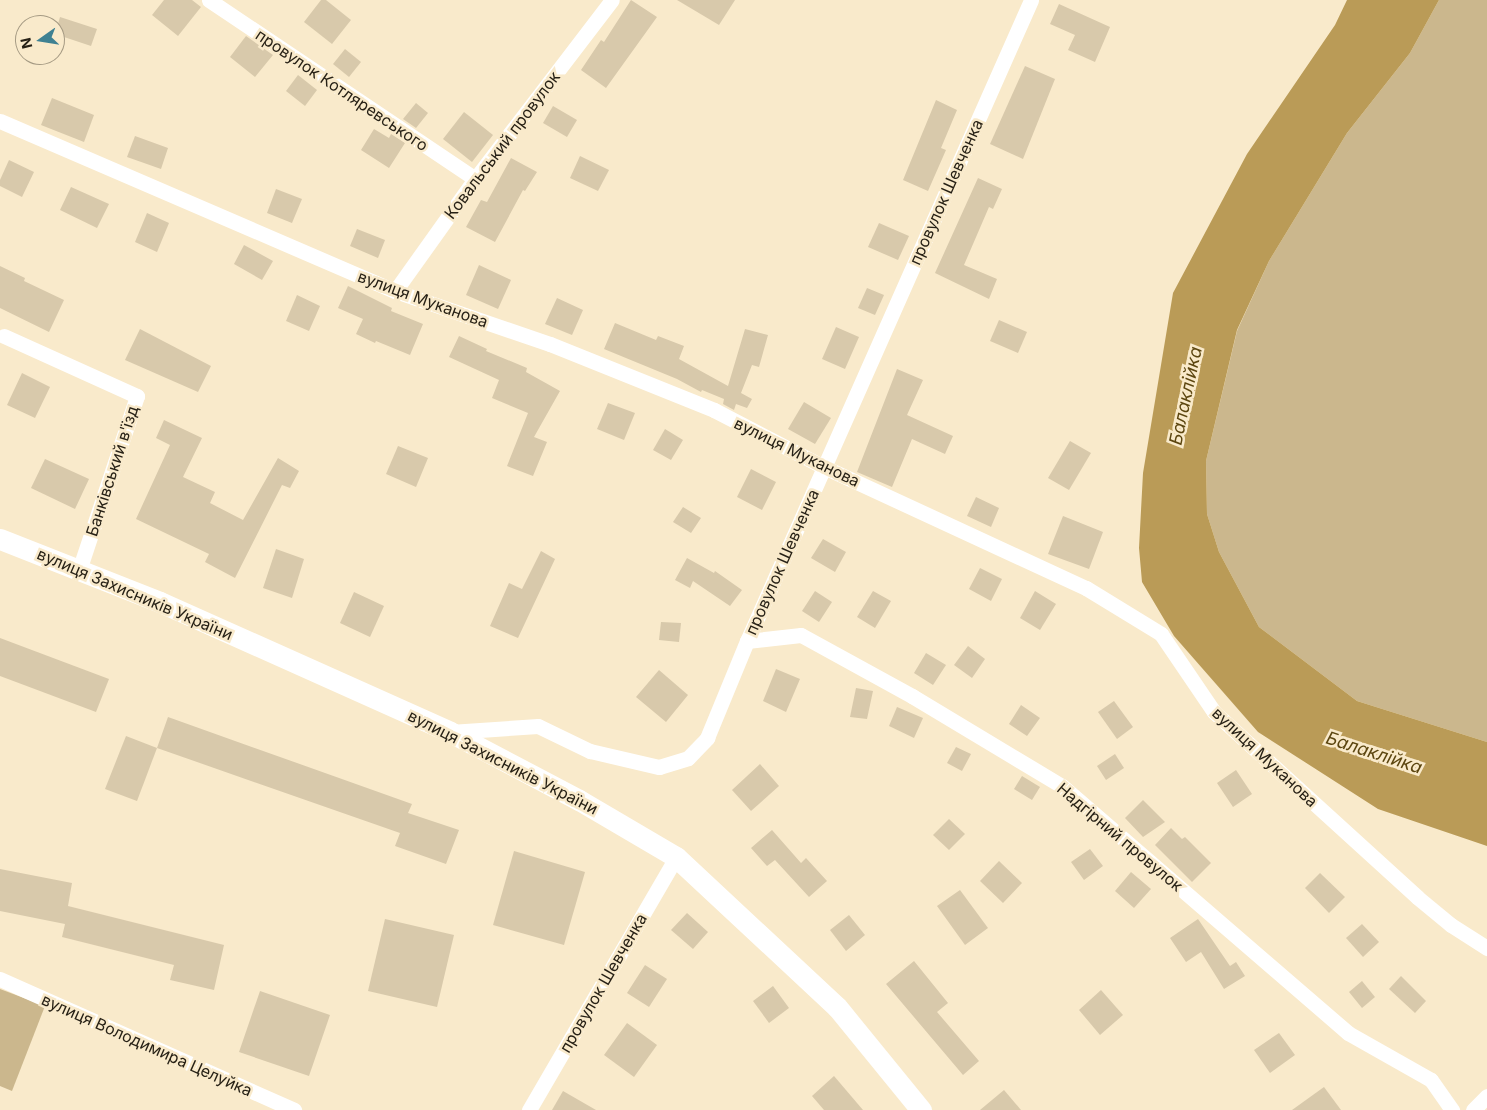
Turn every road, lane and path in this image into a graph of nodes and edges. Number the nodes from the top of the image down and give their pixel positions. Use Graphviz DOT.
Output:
graph roads {
  1 [pos="209,0"];
  2 [pos="612,0"];
  3 [pos="1032,0"];
  4 [pos="0,121"];
  5 [pos="476,179"];
  6 [pos="395,291"];
  7 [pos="4,336"];
  8 [pos="824,467"];
  9 [pos="0,539"];
  10 [pos="79,570"];
  11 [pos="747,640"];
  12 [pos="450,732"];
  13 [pos="676,857"];
  14 [pos="1487,948"];
  15 [pos="0,980"];
  16 [pos="1487,1096"];
  17 [pos="294,1110"];
  18 [pos="529,1110"];
  19 [pos="921,1110"];
  20 [pos="1452,1110"];
  21 [pos="1473,1110"];
  1 -- 5 [label="street, провулок Котляревського"];
  2 -- 5 [label="street, Ковальський провулок"];
  3 -- 8 [label="street, провулок Шевченка"];
  4 -- 6 [label="street, вулиця Муканова"];
  5 -- 6 [label="street, Ковальський провулок"];
  6 -- 8 [label="street, вулиця Муканова"];
  7 -- 10 [label="street, Банківський в'їзд"];
  8 -- 11 [label="street, провулок Шевченка"];
  8 -- 14 [label="street, вулиця Муканова"];
  9 -- 10 [label="street, вулиця Захисників України"];
  10 -- 12 [label="street, вулиця Захисників України"];
  11 -- 12 [label="street, провулок Шевченка"];
  11 -- 20 [label="street, Надгірний провулок"];
  12 -- 13 [label="street, вулиця Захисників України"];
  13 -- 18 [label="street, провулок Шевченка"];
  13 -- 19 [label="street, вулиця Захисників України"];
  15 -- 17 [label="street, вулиця Володимира Целуйка"];
  16 -- 21 [label="street"];
}
